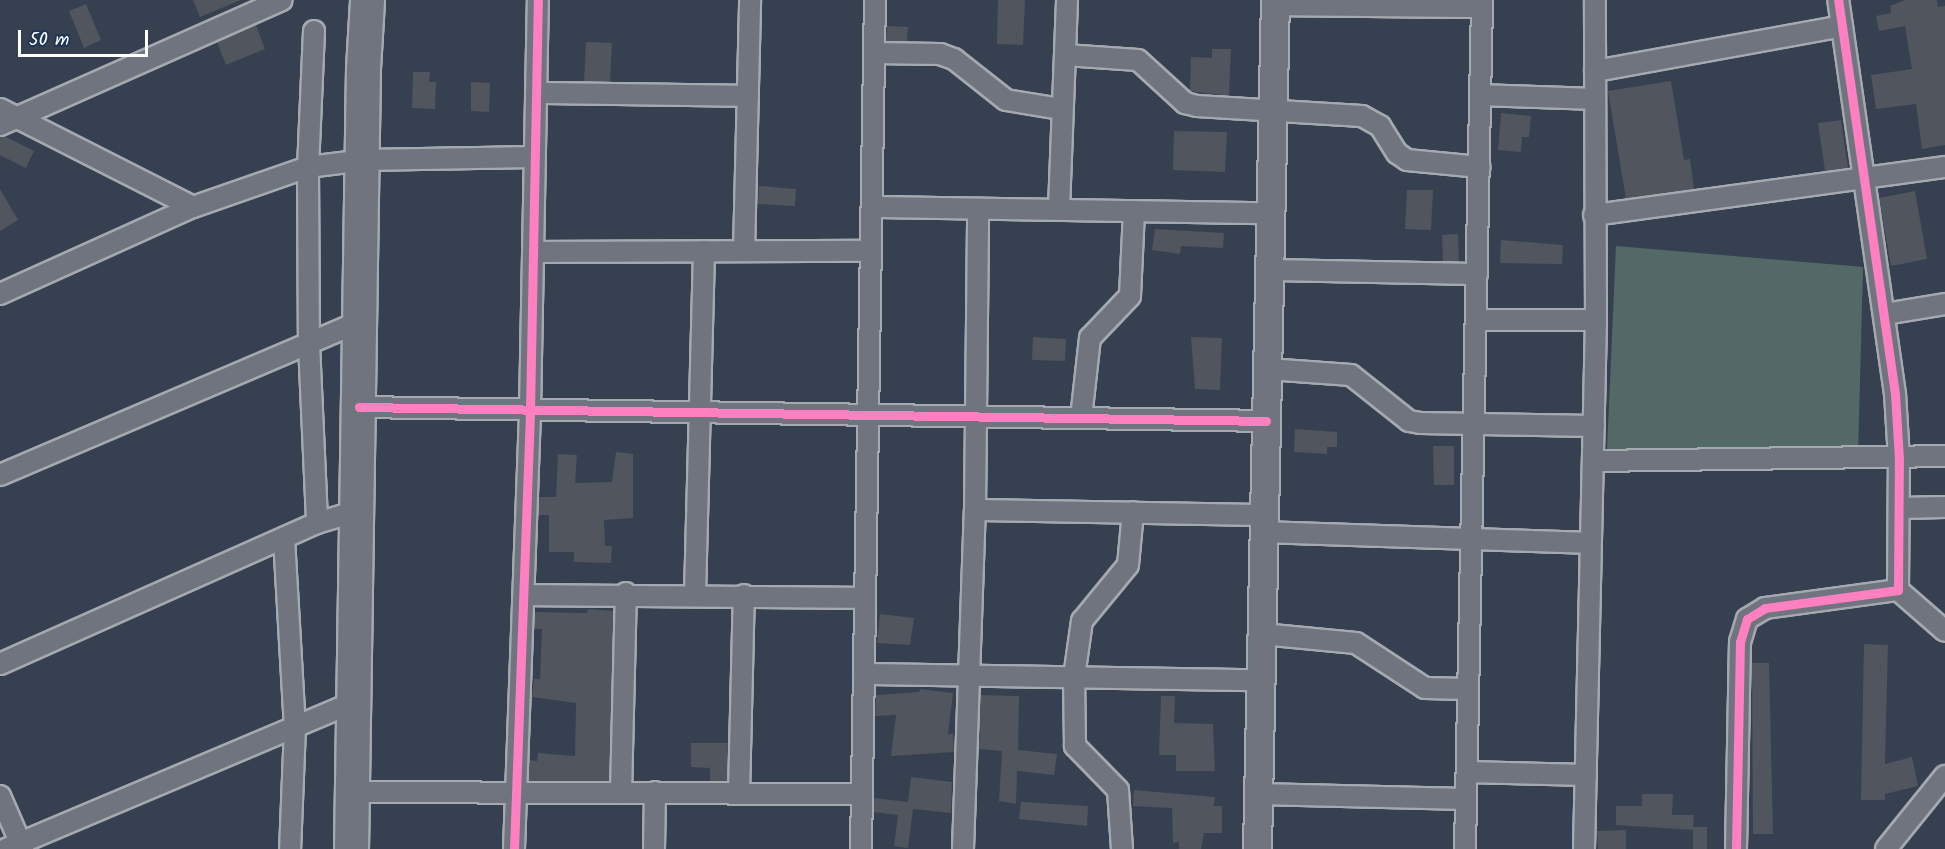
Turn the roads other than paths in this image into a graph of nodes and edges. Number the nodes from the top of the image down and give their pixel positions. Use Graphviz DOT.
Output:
graph roads {
  1 [pos="282,0"];
  2 [pos="367,0"];
  3 [pos="538,0"];
  4 [pos="750,0"];
  5 [pos="875,0"];
  6 [pos="1067,0"];
  7 [pos="1595,0"];
  8 [pos="1838,0"];
  9 [pos="1275,2"];
  10 [pos="1482,4"];
  11 [pos="1842,26"];
  12 [pos="314,31"];
  13 [pos="874,53"];
  14 [pos="1065,55"];
  15 [pos="1595,71"];
  16 [pos="536,93"];
  17 [pos="1481,95"];
  18 [pos="748,96"];
  19 [pos="1594,99"];
  20 [pos="1273,108"];
  21 [pos="1061,109"];
  22 [pos="6,117"];
  23 [pos="534,158"];
  24 [pos="364,160"];
  25 [pos="308,166"];
  26 [pos="1480,167"];
  27 [pos="1945,167"];
  28 [pos="1866,180"];
  29 [pos="193,207"];
  30 [pos="872,207"];
  31 [pos="978,208"];
  32 [pos="1059,209"];
  33 [pos="1134,211"];
  34 [pos="1271,213"];
  35 [pos="1594,215"];
  36 [pos="704,251"];
  37 [pos="744,251"];
  38 [pos="871,251"];
  39 [pos="534,252"];
  40 [pos="1270,270"];
  41 [pos="1477,274"];
  42 [pos="0,294"];
  43 [pos="1945,304"];
  44 [pos="1885,314"];
  45 [pos="1476,320"];
  46 [pos="1596,320"];
  47 [pos="358,322"];
  48 [pos="309,344"];
  49 [pos="1268,369"];
  50 [pos="359,407"];
  51 [pos="530,410"];
  52 [pos="697,412"];
  53 [pos="868,415"];
  54 [pos="974,417"];
  55 [pos="1081,418"];
  56 [pos="1266,421"];
  57 [pos="1474,424"];
  58 [pos="1594,426"];
  59 [pos="1945,456"];
  60 [pos="1899,459"];
  61 [pos="1593,461"];
  62 [pos="0,475"];
  63 [pos="1945,507"];
  64 [pos="1899,508"];
  65 [pos="975,510"];
  66 [pos="357,511"];
  67 [pos="1133,512"];
  68 [pos="317,523"];
  69 [pos="1264,524"];
  70 [pos="284,538"];
  71 [pos="1472,539"];
  72 [pos="1590,543"];
  73 [pos="1898,590"];
  74 [pos="626,593"];
  75 [pos="524,595"];
  76 [pos="695,595"];
  77 [pos="744,596"];
  78 [pos="865,598"];
  79 [pos="1945,631"];
  80 [pos="1262,633"];
  81 [pos="0,664"];
  82 [pos="864,674"];
  83 [pos="969,675"];
  84 [pos="1074,677"];
  85 [pos="1261,680"];
  86 [pos="1468,689"];
  87 [pos="354,702"];
  88 [pos="295,727"];
  89 [pos="1467,772"];
  90 [pos="1586,775"];
  91 [pos="1945,776"];
  92 [pos="353,792"];
  93 [pos="516,792"];
  94 [pos="655,792"];
  95 [pos="621,793"];
  96 [pos="739,793"];
  97 [pos="861,794"];
  98 [pos="1258,794"];
  99 [pos="0,796"];
  100 [pos="1466,799"];
  101 [pos="16,847"];
  102 [pos="290,849"];
  103 [pos="351,849"];
  104 [pos="514,849"];
  105 [pos="654,849"];
  106 [pos="861,849"];
  107 [pos="963,849"];
  108 [pos="1122,849"];
  109 [pos="1257,849"];
  110 [pos="1465,849"];
  111 [pos="1584,849"];
  112 [pos="1736,849"];
  113 [pos="1887,849"];
  1 -- 22 [label="street"];
  2 -- 24 [label="highway"];
  3 -- 16 [label="street"];
  4 -- 18 [label="street"];
  5 -- 13 [label="street"];
  6 -- 14 [label="street"];
  7 -- 15 [label="street"];
  8 -- 11 [label="street"];
  9 -- 10 [label="street"];
  9 -- 20 [label="main road"];
  10 -- 17 [label="street"];
  11 -- 15 [label="street"];
  11 -- 28 [label="street"];
  12 -- 25 [label="street"];
  13 -- 21 [label="street"];
  13 -- 30 [label="street"];
  14 -- 20 [label="street"];
  14 -- 21 [label="street"];
  15 -- 19 [label="street"];
  16 -- 18 [label="street"];
  16 -- 23 [label="street"];
  17 -- 19 [label="street"];
  17 -- 26 [label="street"];
  18 -- 37 [label="street"];
  19 -- 35 [label="street"];
  20 -- 26 [label="street"];
  20 -- 34 [label="main road"];
  21 -- 32 [label="street"];
  22 -- 29 [label="street"];
  23 -- 24 [label="street"];
  23 -- 39 [label="street"];
  24 -- 25 [label="street"];
  24 -- 47 [label="highway"];
  25 -- 29 [label="street"];
  25 -- 48 [label="street"];
  26 -- 41 [label="street"];
  27 -- 28 [label="street"];
  28 -- 35 [label="street"];
  28 -- 44 [label="street"];
  29 -- 42 [label="street"];
  30 -- 31 [label="street"];
  30 -- 38 [label="street"];
  31 -- 32 [label="street"];
  31 -- 54 [label="street"];
  32 -- 33 [label="street"];
  33 -- 34 [label="street"];
  33 -- 55 [label="street"];
  34 -- 40 [label="main road"];
  35 -- 46 [label="street"];
  36 -- 37 [label="street"];
  36 -- 39 [label="street"];
  36 -- 52 [label="street"];
  37 -- 38 [label="street"];
  38 -- 53 [label="street"];
  39 -- 51 [label="street"];
  40 -- 41 [label="street"];
  40 -- 49 [label="main road"];
  41 -- 45 [label="street"];
  43 -- 44 [label="street"];
  44 -- 60 [label="street"];
  45 -- 46 [label="street"];
  45 -- 57 [label="street"];
  46 -- 58 [label="street"];
  47 -- 48 [label="street"];
  47 -- 50 [label="highway"];
  48 -- 62 [label="street"];
  48 -- 68 [label="street"];
  49 -- 56 [label="main road"];
  49 -- 57 [label="street"];
  50 -- 51 [label="street"];
  50 -- 66 [label="highway"];
  51 -- 52 [label="street"];
  51 -- 75 [label="street"];
  52 -- 53 [label="street"];
  52 -- 76 [label="street"];
  53 -- 54 [label="street"];
  53 -- 78 [label="street"];
  54 -- 55 [label="street"];
  54 -- 65 [label="street"];
  55 -- 56 [label="street"];
  56 -- 69 [label="main road"];
  57 -- 58 [label="street"];
  57 -- 71 [label="street"];
  58 -- 61 [label="street"];
  59 -- 60 [label="street"];
  60 -- 61 [label="street"];
  60 -- 64 [label="street"];
  61 -- 72 [label="street"];
  63 -- 64 [label="street"];
  64 -- 73 [label="street"];
  65 -- 67 [label="street"];
  65 -- 83 [label="street"];
  66 -- 68 [label="street"];
  66 -- 87 [label="highway"];
  67 -- 69 [label="street"];
  67 -- 84 [label="street"];
  68 -- 70 [label="street"];
  69 -- 71 [label="street"];
  69 -- 80 [label="main road"];
  70 -- 81 [label="street"];
  70 -- 88 [label="street"];
  71 -- 72 [label="street"];
  71 -- 86 [label="street"];
  72 -- 90 [label="street"];
  73 -- 79 [label="street"];
  73 -- 112 [label="street"];
  74 -- 75 [label="street"];
  74 -- 76 [label="street"];
  74 -- 95 [label="street"];
  75 -- 93 [label="street"];
  76 -- 77 [label="street"];
  77 -- 78 [label="street"];
  77 -- 96 [label="street"];
  78 -- 82 [label="street"];
  80 -- 85 [label="main road"];
  80 -- 86 [label="street"];
  82 -- 83 [label="street"];
  82 -- 97 [label="street"];
  83 -- 84 [label="street"];
  83 -- 107 [label="street"];
  84 -- 85 [label="street"];
  84 -- 108 [label="street"];
  85 -- 98 [label="main road"];
  86 -- 89 [label="street"];
  87 -- 88 [label="street"];
  87 -- 92 [label="highway"];
  88 -- 101 [label="street"];
  88 -- 102 [label="street"];
  89 -- 90 [label="street"];
  89 -- 100 [label="street"];
  90 -- 111 [label="street"];
  91 -- 113 [label="street"];
  92 -- 93 [label="street"];
  92 -- 103 [label="highway"];
  93 -- 95 [label="street"];
  93 -- 104 [label="street"];
  94 -- 95 [label="street"];
  94 -- 96 [label="street"];
  94 -- 105 [label="street"];
  96 -- 97 [label="street"];
  97 -- 106 [label="street"];
  98 -- 100 [label="street"];
  98 -- 109 [label="main road"];
  99 -- 101 [label="street"];
  100 -- 110 [label="street"];
}
